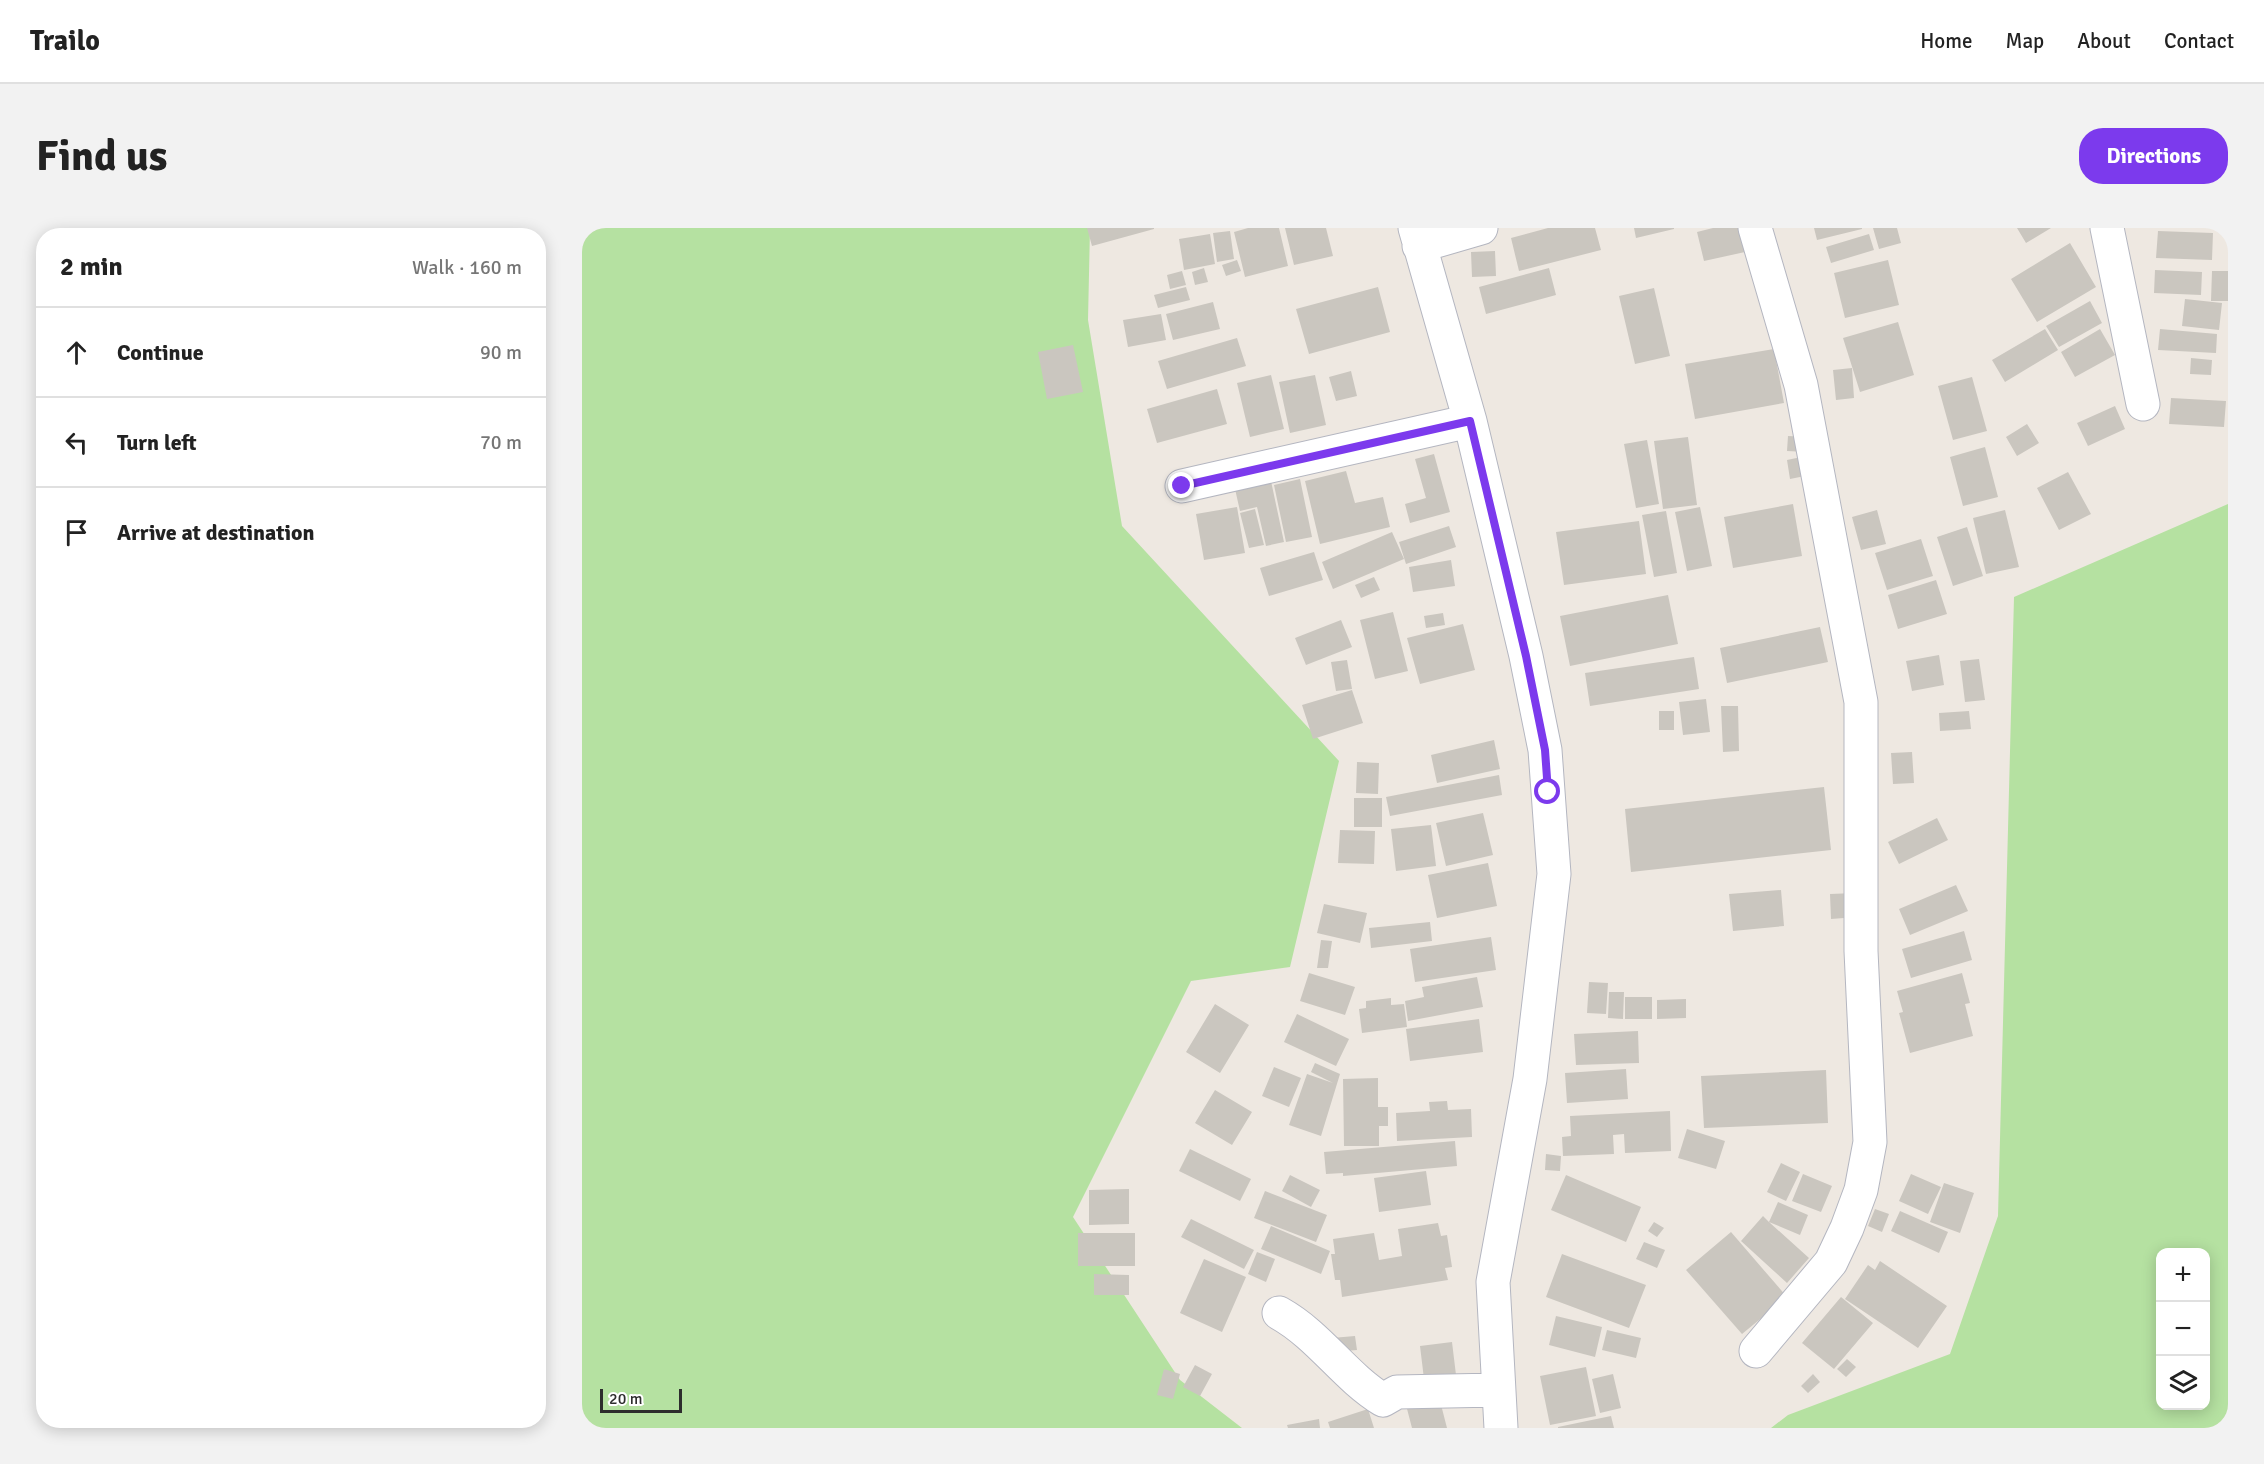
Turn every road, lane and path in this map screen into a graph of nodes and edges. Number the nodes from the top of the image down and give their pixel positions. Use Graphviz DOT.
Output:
graph roads {
  1 [pos="1481,228"];
  2 [pos="1755,228"];
  3 [pos="2107,228"];
  4 [pos="1417,237"];
  5 [pos="2143,404"];
  6 [pos="1470,421"];
  7 [pos="1182,486"];
  8 [pos="1279,1313"];
  9 [pos="1756,1350"];
  10 [pos="1498,1390"];
  11 [pos="1501,1428"];
  1 -- 4 [label="street"];
  2 -- 9 [label="street"];
  3 -- 5 [label="street"];
  4 -- 6 [label="street"];
  6 -- 7 [label="street"];
  6 -- 10 [label="street"];
  8 -- 10 [label="street"];
  10 -- 11 [label="street"];
}
